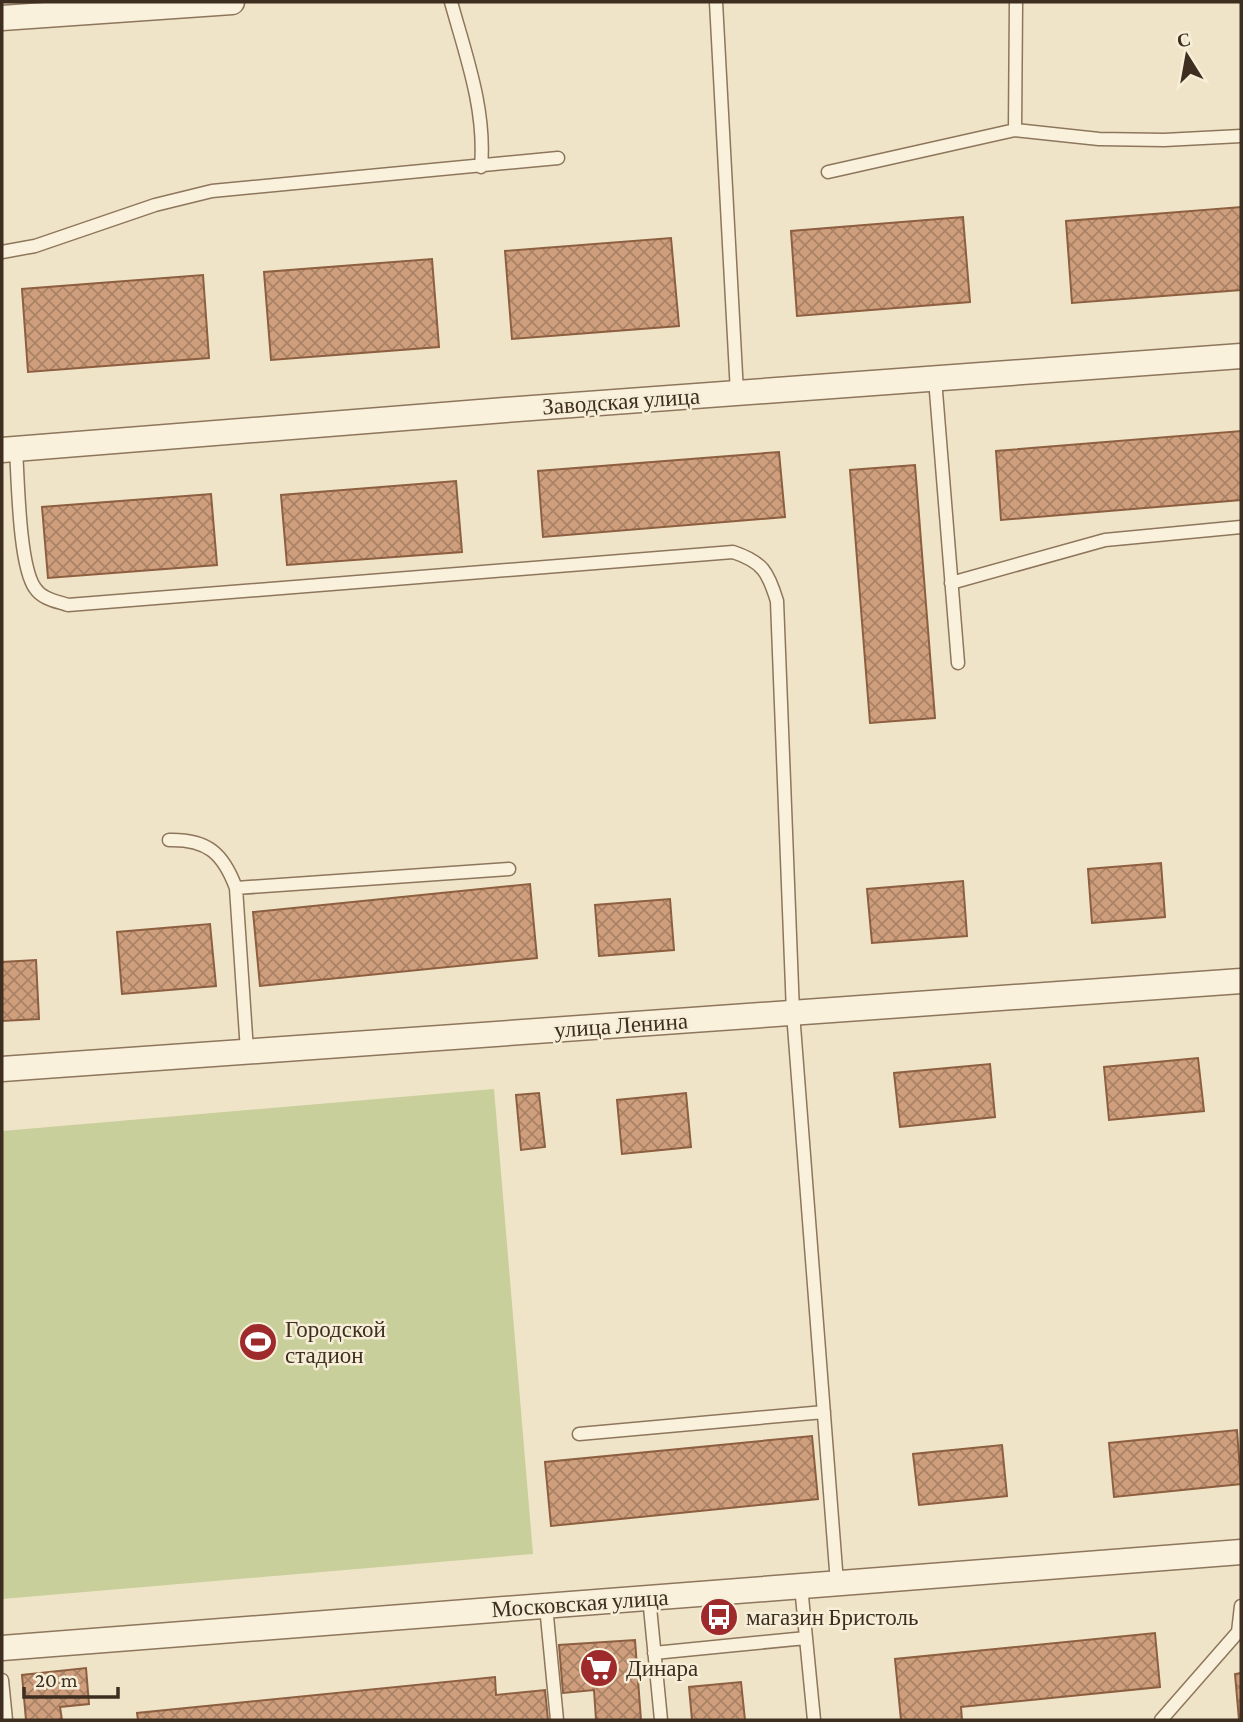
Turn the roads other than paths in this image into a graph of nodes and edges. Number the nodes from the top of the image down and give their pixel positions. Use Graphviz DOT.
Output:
graph roads {
  1 [pos="232,2"];
  2 [pos="451,2"];
  3 [pos="716,2"];
  4 [pos="1016,2"];
  5 [pos="2,18"];
  6 [pos="1015,130"];
  7 [pos="1241,136"];
  8 [pos="558,158"];
  9 [pos="481,167"];
  10 [pos="828,173"];
  11 [pos="2,252"];
  12 [pos="1241,356"];
  13 [pos="935,379"];
  14 [pos="737,393"];
  15 [pos="9,449"];
  16 [pos="1241,527"];
  17 [pos="951,583"];
  18 [pos="958,663"];
  19 [pos="169,840"];
  20 [pos="509,869"];
  21 [pos="236,888"];
  22 [pos="1241,981"];
  23 [pos="793,1013"];
  24 [pos="247,1051"];
  25 [pos="2,1069"];
  26 [pos="824,1412"];
  27 [pos="579,1434"];
  28 [pos="1241,1552"];
  29 [pos="837,1583"];
  30 [pos="801,1586"];
  31 [pos="649,1597"];
  32 [pos="546,1606"];
  33 [pos="1241,1606"];
  34 [pos="1240,1632"];
  35 [pos="806,1639"];
  36 [pos="2,1648"];
  37 [pos="654,1654"];
  38 [pos="2,1680"];
  39 [pos="6,1720"];
  40 [pos="557,1720"];
  41 [pos="661,1720"];
  42 [pos="814,1720"];
  43 [pos="1161,1720"];
  1 -- 5 [label="street"];
  2 -- 9 [label="lane"];
  3 -- 14 [label="lane"];
  4 -- 6 [label="lane"];
  6 -- 7 [label="lane"];
  6 -- 10 [label="lane"];
  8 -- 9 [label="lane"];
  9 -- 11 [label="lane"];
  12 -- 13 [label="street, Заводская улица"];
  13 -- 14 [label="street, Заводская улица"];
  13 -- 17 [label="lane"];
  14 -- 15 [label="street, Заводская улица"];
  15 -- 23 [label="lane"];
  16 -- 17 [label="lane"];
  17 -- 18 [label="lane"];
  19 -- 21 [label="lane"];
  20 -- 21 [label="lane"];
  21 -- 24 [label="lane"];
  22 -- 23 [label="street, улица Ленина"];
  23 -- 24 [label="street, улица Ленина"];
  23 -- 26 [label="lane"];
  24 -- 25 [label="street, улица Ленина"];
  26 -- 27 [label="lane"];
  26 -- 29 [label="lane"];
  28 -- 29 [label="street, Московская улица"];
  29 -- 30 [label="street, Московская улица"];
  30 -- 31 [label="street, Московская улица"];
  30 -- 35 [label="lane"];
  31 -- 32 [label="street, Московская улица"];
  31 -- 37 [label="lane"];
  32 -- 36 [label="street, Московская улица"];
  32 -- 40 [label="lane"];
  33 -- 34 [label="lane"];
  34 -- 43 [label="lane"];
  35 -- 37 [label="lane"];
  35 -- 42 [label="lane"];
  37 -- 41 [label="lane"];
  38 -- 39 [label="lane"];
}
